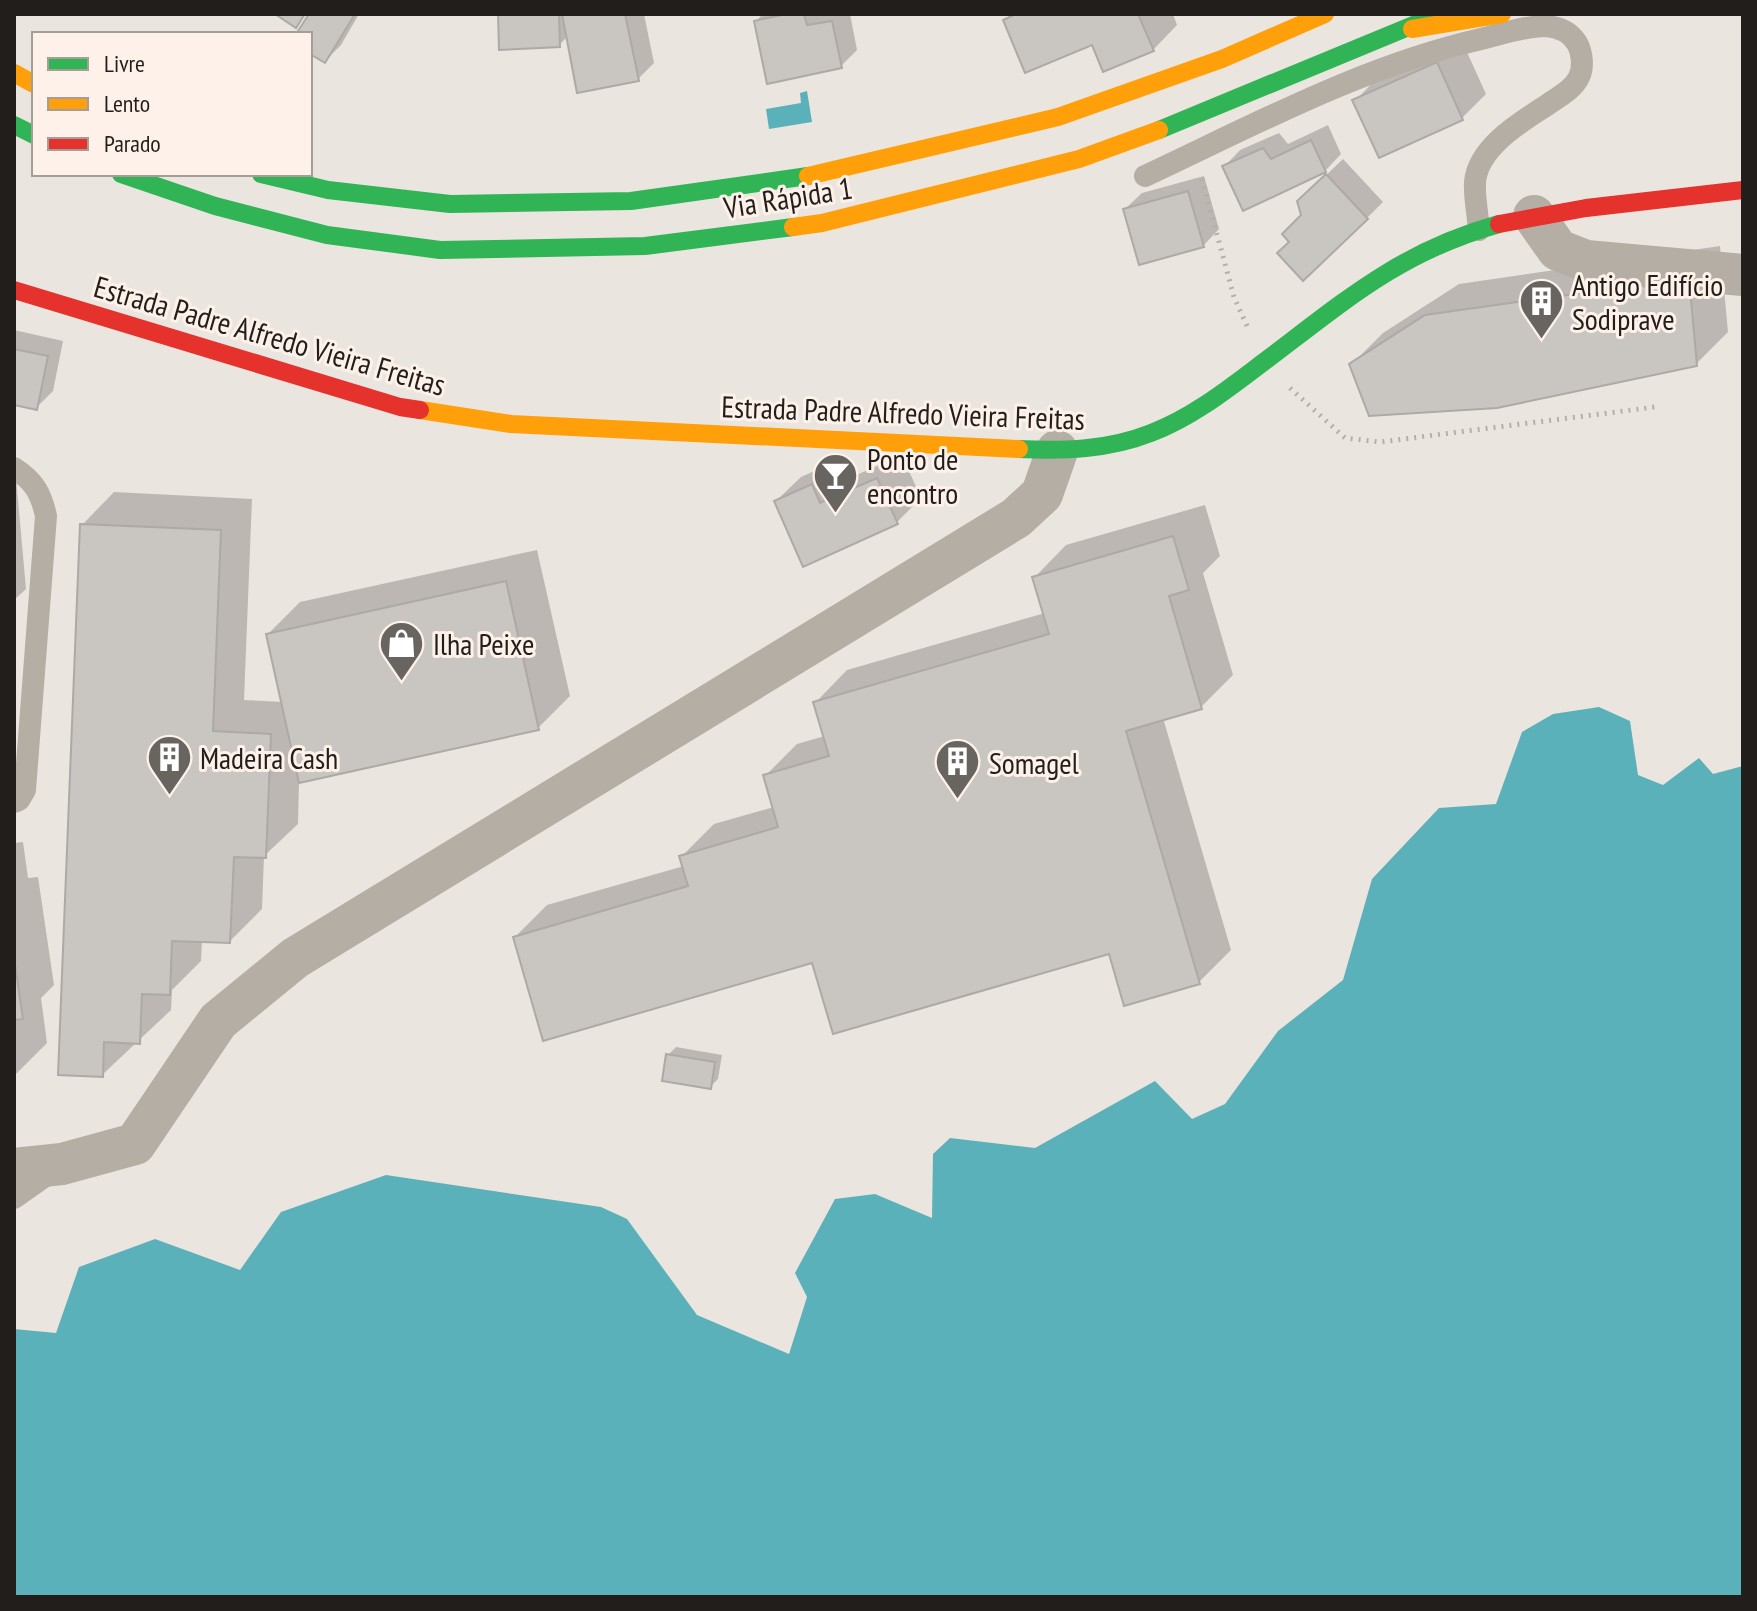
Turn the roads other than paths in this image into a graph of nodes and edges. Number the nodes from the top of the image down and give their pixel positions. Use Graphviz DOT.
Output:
graph roads {
  1 [pos="1325,14"];
  2 [pos="1440,14"];
  3 [pos="1502,14"];
  4 [pos="1390,33"];
  5 [pos="14,73"];
  6 [pos="32,83"];
  7 [pos="14,125"];
  8 [pos="32,134"];
  9 [pos="127,176"];
  10 [pos="269,176"];
  11 [pos="1145,176"];
  12 [pos="1743,190"];
  13 [pos="1534,216"];
  14 [pos="1479,230"];
  15 [pos="1743,275"];
  16 [pos="14,290"];
  17 [pos="1057,451"];
  18 [pos="14,468"];
  19 [pos="14,802"];
  20 [pos="62,1164"];
  21 [pos="14,1169"];
  22 [pos="14,1198"];
  1 -- 10 [label="main road, Via Rápida 1"];
  2 -- 4 [label="main road, Via Rápida 1"];
  3 -- 4 [label="main road"];
  4 -- 9 [label="main road, Via Rápida 1"];
  5 -- 6 [label="main road"];
  7 -- 8 [label="main road"];
  11 -- 14 [label="lane"];
  12 -- 13 [label="main road, Estrada Padre Alfredo Vieira Freitas"];
  13 -- 14 [label="main road, Estrada Padre Alfredo Vieira Freitas"];
  13 -- 15 [label="street"];
  14 -- 17 [label="main road, Estrada Padre Alfredo Vieira Freitas"];
  16 -- 17 [label="main road, Estrada Padre Alfredo Vieira Freitas"];
  17 -- 20 [label="street"];
  18 -- 19 [label="lane"];
  20 -- 21 [label="street"];
  20 -- 22 [label="lane"];
}
